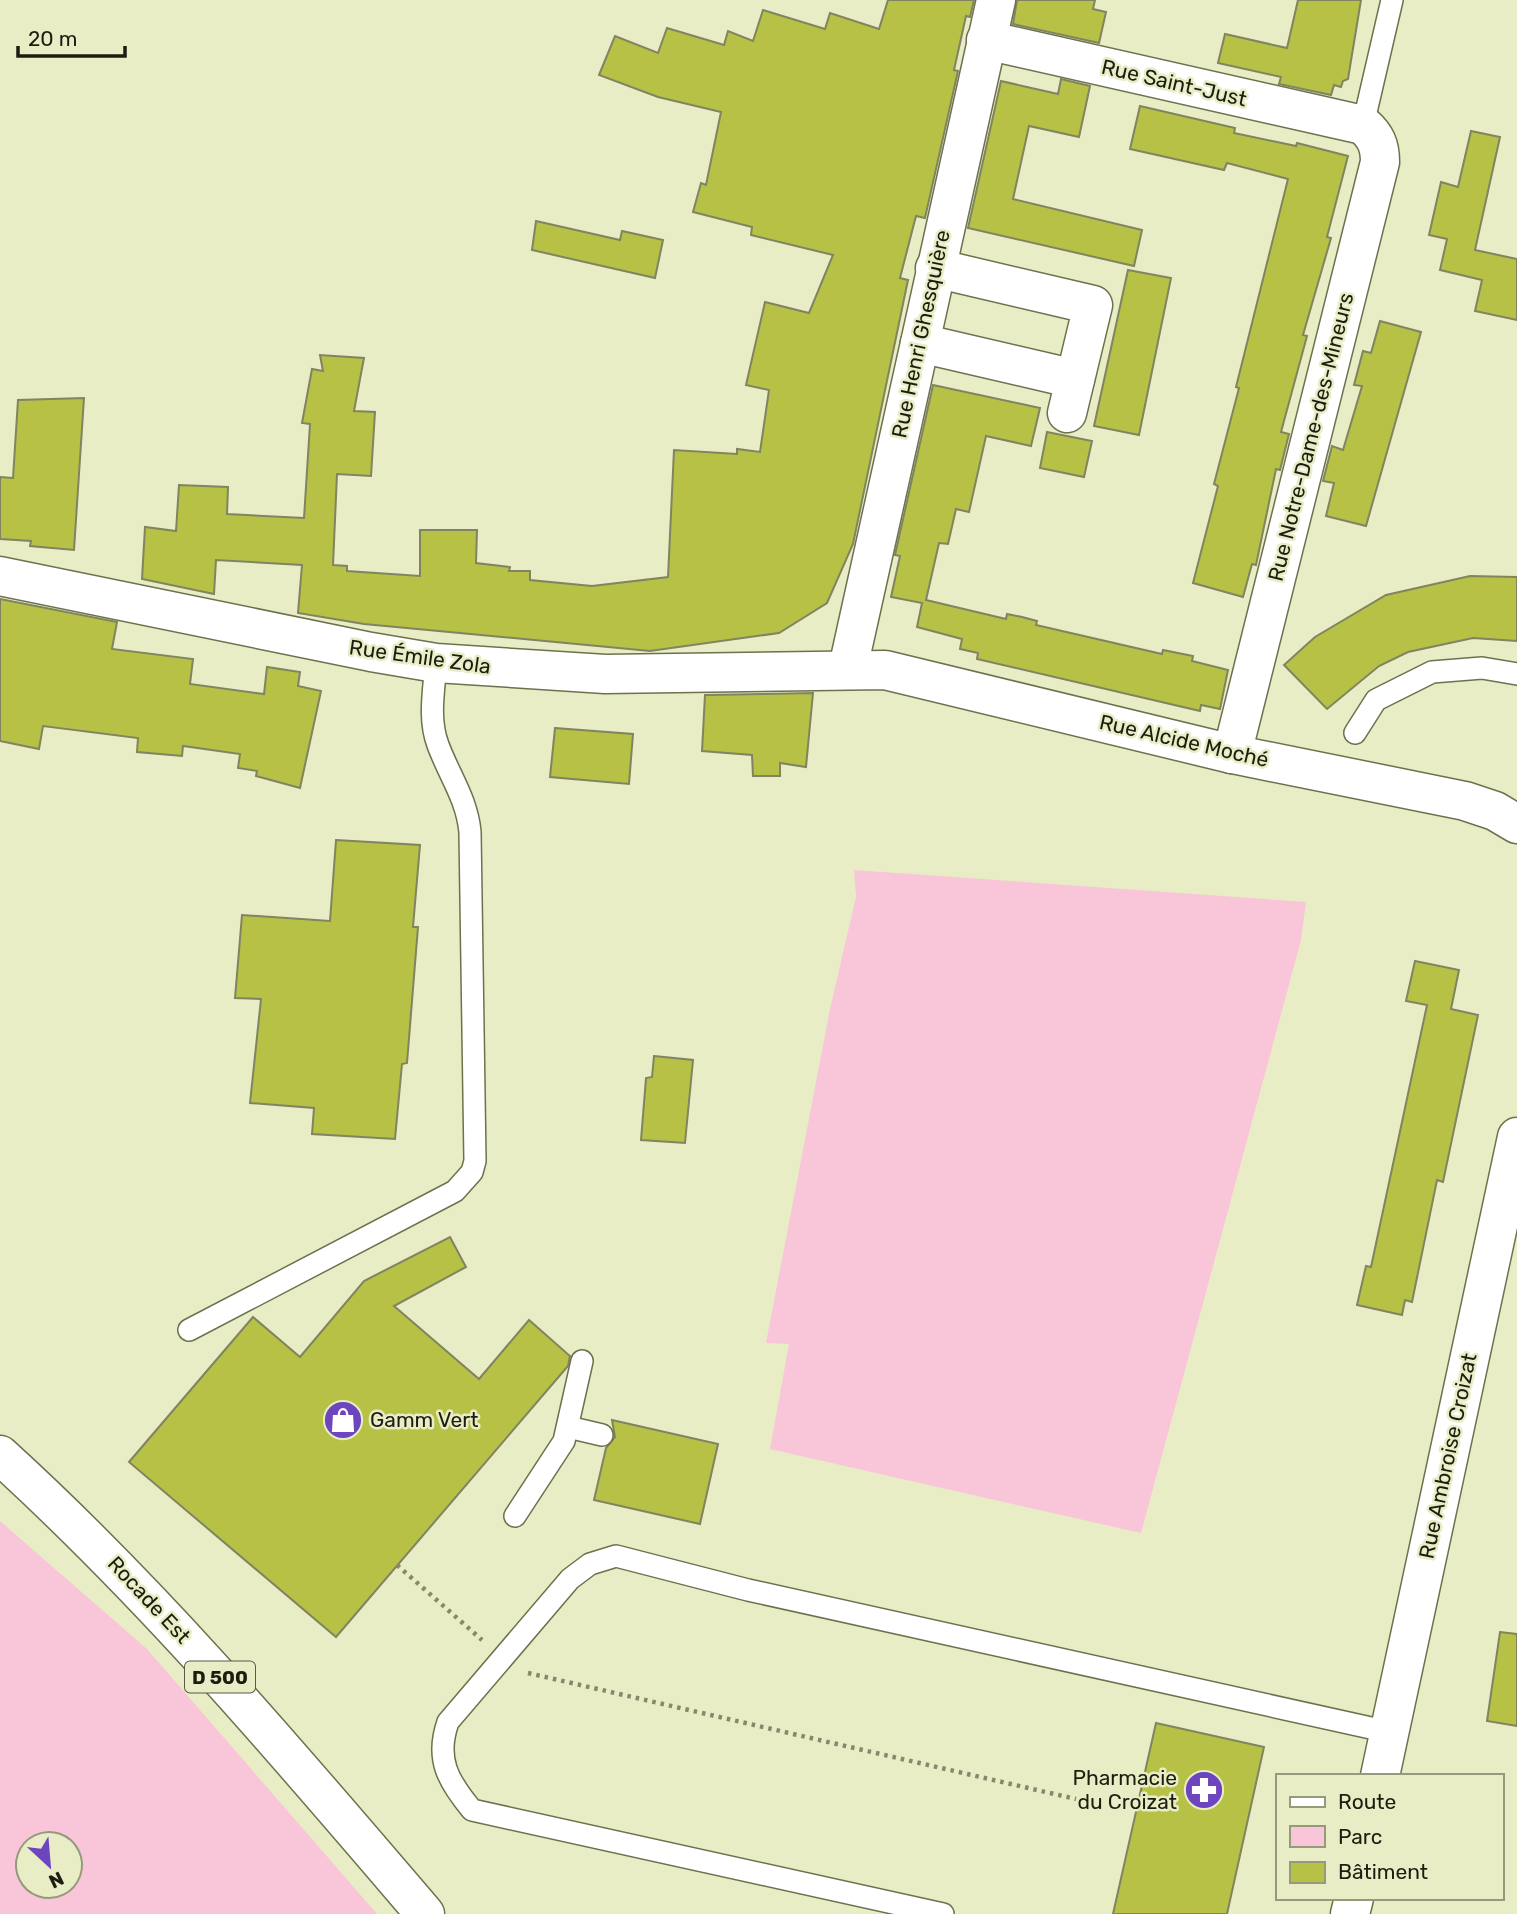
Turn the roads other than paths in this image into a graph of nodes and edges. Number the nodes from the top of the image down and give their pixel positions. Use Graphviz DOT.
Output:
graph roads {
  1 [pos="996,0"];
  2 [pos="1392,0"];
  3 [pos="986,40"];
  4 [pos="1363,125"];
  5 [pos="935,268"];
  6 [pos="920,343"];
  7 [pos="0,576"];
  8 [pos="436,663"];
  9 [pos="848,668"];
  10 [pos="1517,674"];
  11 [pos="1354,733"];
  12 [pos="1231,754"];
  13 [pos="1517,824"];
  14 [pos="1517,1137"];
  15 [pos="189,1330"];
  16 [pos="582,1361"];
  17 [pos="568,1427"];
  18 [pos="602,1435"];
  19 [pos="0,1455"];
  20 [pos="515,1516"];
  21 [pos="1389,1732"];
  22 [pos="1380,1774"];
  23 [pos="425,1914"];
  24 [pos="943,1914"];
  1 -- 3 [label="street, Rue Henri Ghesquière"];
  2 -- 4 [label="lane"];
  3 -- 4 [label="street, Rue Saint-Just"];
  3 -- 5 [label="street, Rue Henri Ghesquière"];
  4 -- 12 [label="street, Rue Notre-Dame-des-Mineurs"];
  5 -- 6 [label="street, Rue Henri Ghesquière"];
  5 -- 6 [label="street"];
  6 -- 9 [label="street, Rue Henri Ghesquière"];
  7 -- 8 [label="street, Rue Émile Zola"];
  8 -- 9 [label="street, Rue Émile Zola"];
  8 -- 15 [label="lane"];
  9 -- 12 [label="street, Rue Alcide Moché"];
  10 -- 11 [label="lane"];
  12 -- 13 [label="street, Rue Alcide Moché"];
  14 -- 21 [label="street, Rue Ambroise Croizat"];
  16 -- 17 [label="lane"];
  17 -- 18 [label="lane"];
  17 -- 20 [label="lane"];
  19 -- 23 [label="street, Rocade Est / D 500"];
  21 -- 22 [label="street, Rue Ambroise Croizat"];
  21 -- 24 [label="lane"];
}
